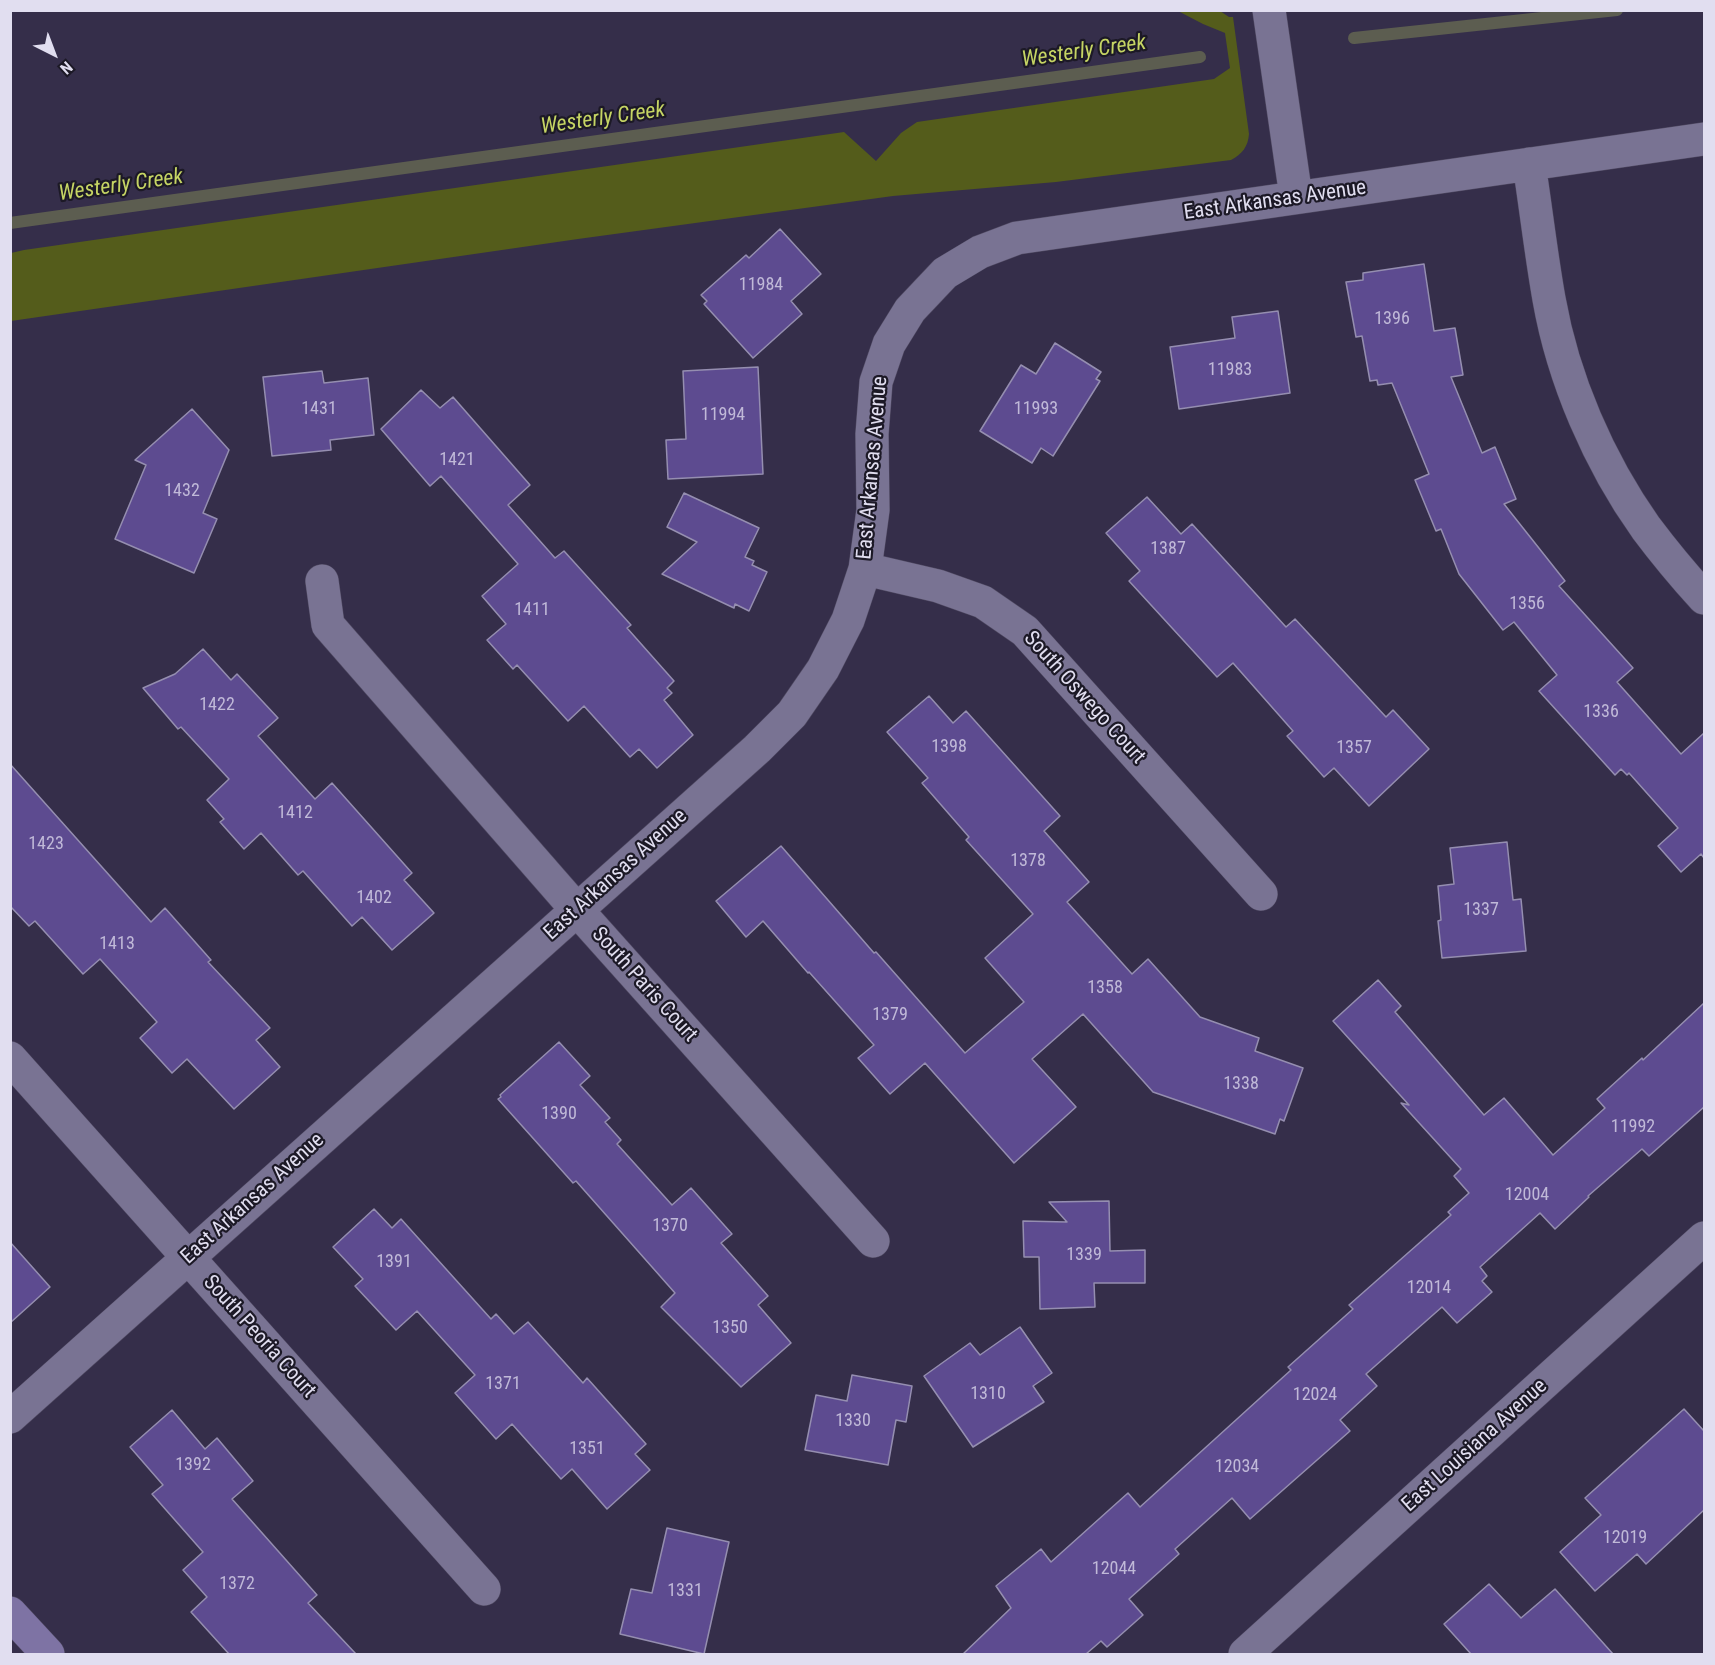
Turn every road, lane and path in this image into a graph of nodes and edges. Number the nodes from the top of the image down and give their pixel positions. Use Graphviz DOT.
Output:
graph roads {
  1 [pos="1269,10"];
  2 [pos="1704,139"];
  3 [pos="1529,164"];
  4 [pos="1296,197"];
  5 [pos="865,569"];
  6 [pos="322,581"];
  7 [pos="1704,598"];
  8 [pos="1261,894"];
  9 [pos="577,910"];
  10 [pos="10,1058"];
  11 [pos="1704,1238"];
  12 [pos="873,1242"];
  13 [pos="188,1257"];
  14 [pos="10,1417"];
  15 [pos="484,1589"];
  16 [pos="10,1612"];
  17 [pos="48,1654"];
  18 [pos="1245,1654"];
  1 -- 4 [label="street"];
  2 -- 3 [label="street, East Arkansas Avenue"];
  3 -- 4 [label="street, East Arkansas Avenue"];
  3 -- 7 [label="street"];
  4 -- 5 [label="street, East Arkansas Avenue"];
  5 -- 8 [label="street, South Oswego Court"];
  5 -- 9 [label="street, East Arkansas Avenue"];
  6 -- 9 [label="street, South Paris Court"];
  9 -- 12 [label="street, South Paris Court"];
  9 -- 13 [label="street, East Arkansas Avenue"];
  10 -- 13 [label="street, South Peoria Court"];
  11 -- 18 [label="street, East Louisiana Avenue"];
  13 -- 14 [label="street, East Arkansas Avenue"];
  13 -- 15 [label="street, South Peoria Court"];
  16 -- 17 [label="main road"];
}
